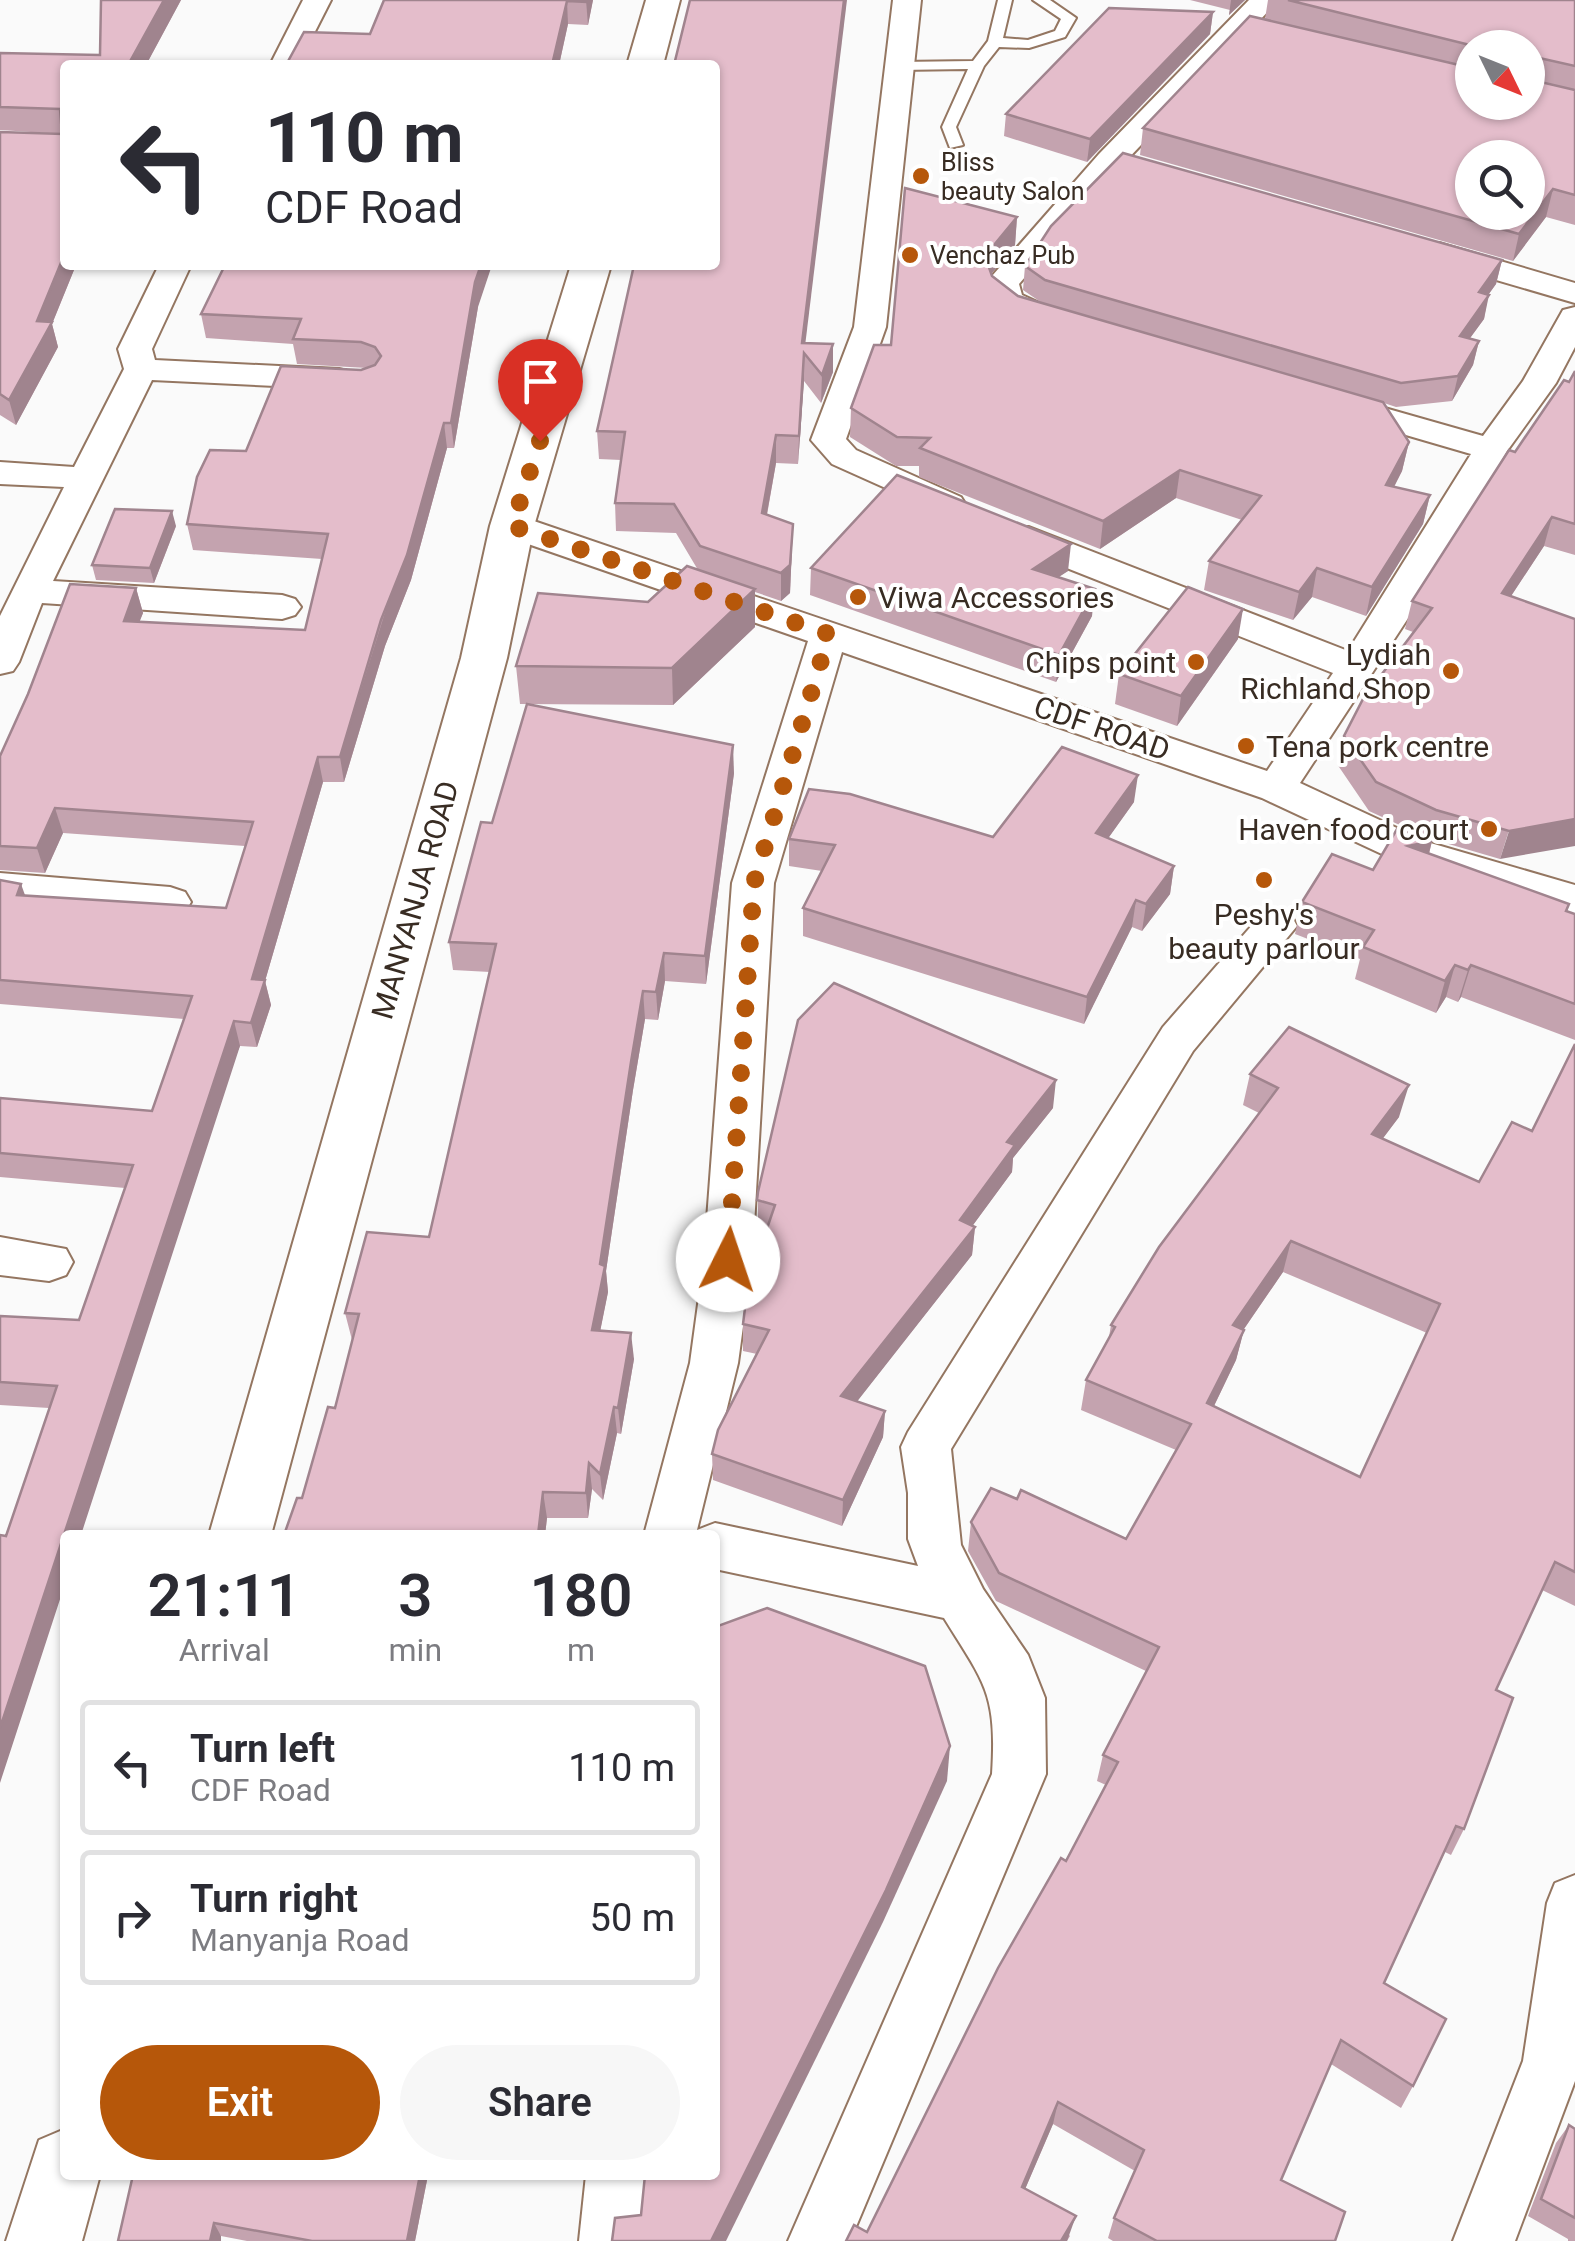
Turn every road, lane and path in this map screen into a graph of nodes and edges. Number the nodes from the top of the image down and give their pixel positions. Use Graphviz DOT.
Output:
graph roads {
  1 [pos="317,0"];
  2 [pos="663,0"];
  3 [pos="907,0"];
  4 [pos="1005,0"];
  5 [pos="1040,0"];
  6 [pos="1265,0"];
  7 [pos="1241,28"];
  8 [pos="1280,37"];
  9 [pos="995,42"];
  10 [pos="287,60"];
  11 [pos="645,60"];
  12 [pos="977,65"];
  13 [pos="899,66"];
  14 [pos="955,145"];
  15 [pos="1110,160"];
  16 [pos="1146,170"];
  17 [pos="1416,246"];
  18 [pos="173,270"];
  19 [pos="589,270"];
  20 [pos="1575,292"];
  21 [pos="1575,316"];
  22 [pos="1086,330"];
  23 [pos="141,368"];
  24 [pos="364,381"];
  25 [pos="1310,396"];
  26 [pos="1491,448"];
  27 [pos="0,473"];
  28 [pos="85,478"];
  29 [pos="512,526"];
  30 [pos="29,591"];
  31 [pos="282,607"];
  32 [pos="829,634"];
  33 [pos="0,662"];
  34 [pos="1356,668"];
  35 [pos="1276,788"];
  36 [pos="0,888"];
  37 [pos="1575,900"];
  38 [pos="170,902"];
  39 [pos="1276,926"];
  40 [pos="0,1256"];
  41 [pos="50,1262"];
  42 [pos="241,1530"];
  43 [pos="671,1530"];
  44 [pos="720,1547"];
  45 [pos="960,1598"];
  46 [pos="1575,1903"];
  47 [pos="1564,2066"];
  48 [pos="61,2180"];
  49 [pos="616,2180"];
  50 [pos="44,2241"];
  51 [pos="610,2241"];
  52 [pos="819,2241"];
  53 [pos="1484,2241"];
  1 -- 10 [label="street"];
  2 -- 11 [label="main road"];
  3 -- 13 [label="street"];
  4 -- 9 [label="lane"];
  5 -- 9 [label="lane"];
  6 -- 7 [label="street"];
  7 -- 8 [label="street"];
  7 -- 15 [label="street"];
  9 -- 12 [label="lane"];
  12 -- 13 [label="lane"];
  12 -- 14 [label="lane"];
  13 -- 34 [label="street"];
  15 -- 16 [label="street"];
  15 -- 22 [label="street"];
  17 -- 20 [label="street"];
  18 -- 23 [label="street"];
  19 -- 29 [label="main road, MANYANJA ROAD"];
  21 -- 26 [label="street"];
  23 -- 24 [label="street"];
  23 -- 28 [label="street"];
  25 -- 26 [label="street"];
  26 -- 34 [label="street"];
  27 -- 28 [label="street"];
  28 -- 30 [label="street"];
  29 -- 32 [label="street, CDF ROAD"];
  29 -- 42 [label="main road, MANYANJA ROAD"];
  30 -- 31 [label="street"];
  30 -- 33 [label="street"];
  32 -- 35 [label="street, CDF ROAD"];
  32 -- 43 [label="street"];
  34 -- 35 [label="street"];
  35 -- 37 [label="street, CDF ROAD"];
  36 -- 38 [label="street"];
  39 -- 45 [label="street"];
  40 -- 41 [label="street"];
  44 -- 45 [label="street"];
  45 -- 52 [label="street"];
  46 -- 47 [label="street"];
  47 -- 53 [label="street"];
  48 -- 50 [label="main road"];
  49 -- 51 [label="street"];
}
